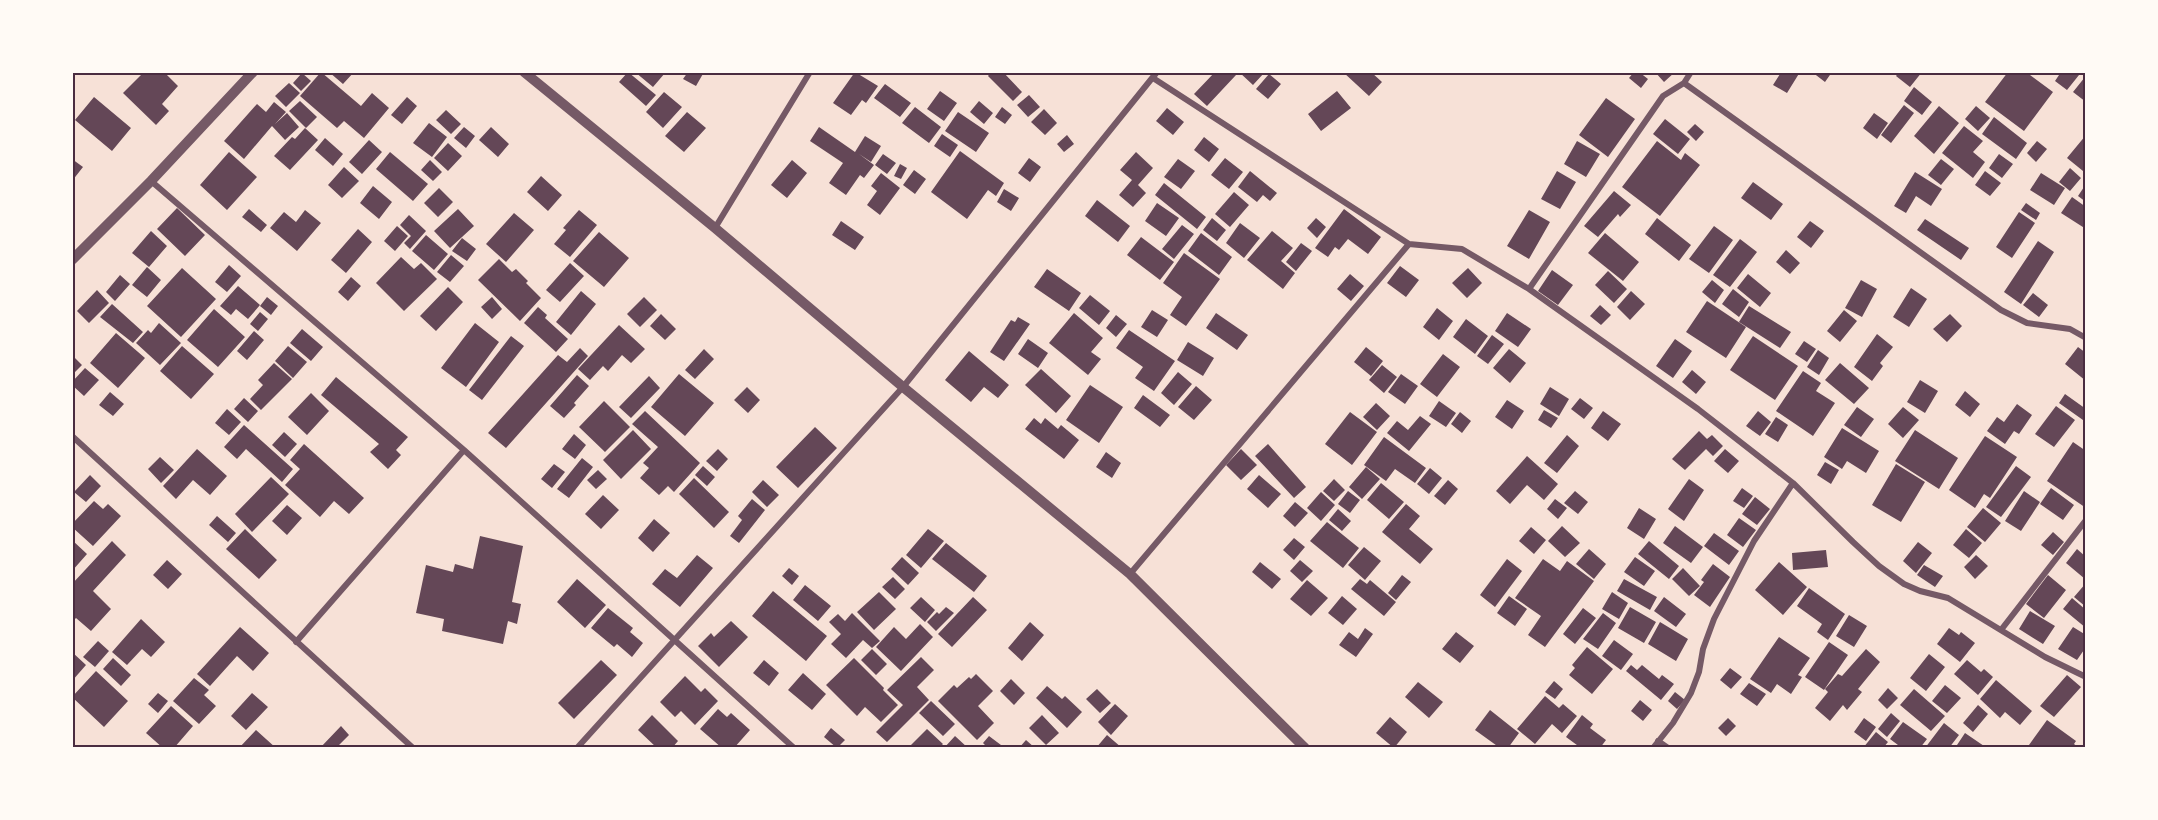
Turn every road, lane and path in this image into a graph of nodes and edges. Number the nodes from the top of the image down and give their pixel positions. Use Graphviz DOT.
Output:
graph roads {
  1 [pos="253,72"];
  2 [pos="524,72"];
  3 [pos="810,72"];
  4 [pos="1691,72"];
  5 [pos="1155,75"];
  6 [pos="1683,83"];
  7 [pos="152,182"];
  8 [pos="715,228"];
  9 [pos="1409,244"];
  10 [pos="72,260"];
  11 [pos="1529,289"];
  12 [pos="2086,338"];
  13 [pos="903,387"];
  14 [pos="72,436"];
  15 [pos="464,450"];
  16 [pos="1793,483"];
  17 [pos="2086,520"];
  18 [pos="1130,574"];
  19 [pos="2001,630"];
  20 [pos="674,639"];
  21 [pos="296,642"];
  22 [pos="2086,677"];
  23 [pos="1658,741"];
  24 [pos="413,748"];
  25 [pos="577,748"];
  26 [pos="794,748"];
  27 [pos="1305,748"];
  28 [pos="1653,748"];
  29 [pos="1668,748"];
  1 -- 7 [label="street"];
  2 -- 8 [label="street"];
  3 -- 8 [label="street"];
  4 -- 6 [label="street"];
  5 -- 9 [label="street"];
  5 -- 13 [label="street"];
  6 -- 11 [label="street"];
  6 -- 12 [label="street"];
  7 -- 10 [label="street"];
  7 -- 15 [label="street"];
  8 -- 13 [label="street"];
  9 -- 11 [label="street"];
  9 -- 18 [label="street"];
  11 -- 16 [label="street"];
  13 -- 18 [label="street"];
  13 -- 20 [label="street"];
  14 -- 21 [label="street"];
  15 -- 20 [label="street"];
  15 -- 21 [label="street"];
  16 -- 19 [label="street"];
  16 -- 23 [label="street"];
  17 -- 19 [label="street"];
  18 -- 27 [label="street"];
  19 -- 22 [label="street"];
  20 -- 25 [label="street"];
  20 -- 26 [label="street"];
  21 -- 24 [label="street"];
  23 -- 28 [label="street"];
  23 -- 29 [label="street"];
}
